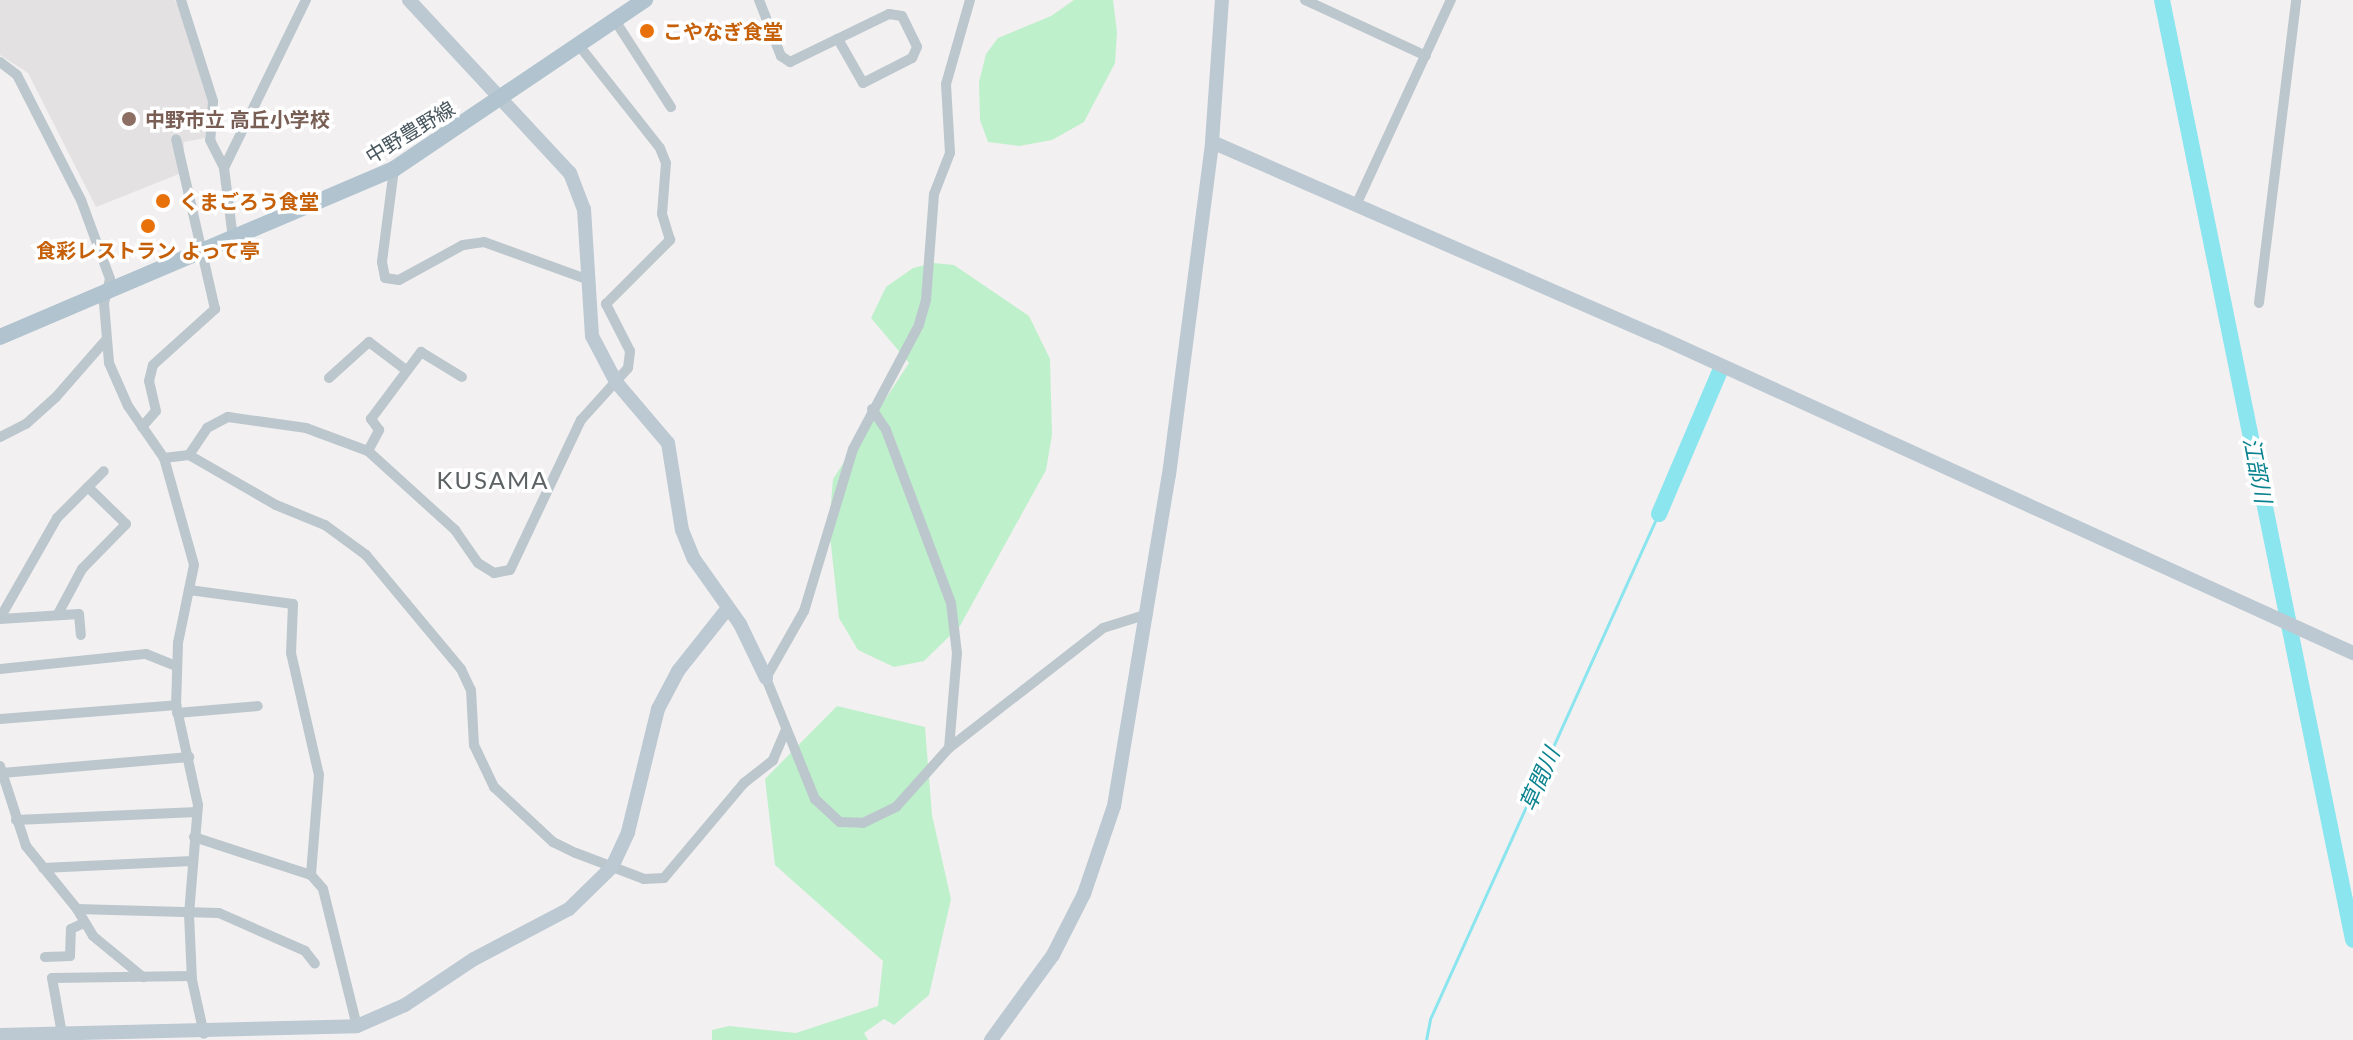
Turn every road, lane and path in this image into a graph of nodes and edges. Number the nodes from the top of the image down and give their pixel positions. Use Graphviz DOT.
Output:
graph roads {
  1 [pos="181,0"];
  2 [pos="306,0"];
  3 [pos="409,0"];
  4 [pos="645,0"];
  5 [pos="759,0"];
  6 [pos="970,0"];
  7 [pos="1222,0"];
  8 [pos="1305,0"];
  9 [pos="1451,0"];
  10 [pos="2296,0"];
  11 [pos="614,19"];
  12 [pos="838,39"];
  13 [pos="577,43"];
  14 [pos="1426,56"];
  15 [pos="0,62"];
  16 [pos="499,97"];
  17 [pos="671,107"];
  18 [pos="176,139"];
  19 [pos="1212,142"];
  20 [pos="224,168"];
  21 [pos="394,169"];
  22 [pos="1357,203"];
  23 [pos="233,238"];
  24 [pos="203,251"];
  25 [pos="586,279"];
  26 [pos="108,290"];
  27 [pos="2259,303"];
  28 [pos="0,337"];
  29 [pos="105,341"];
  30 [pos="406,370"];
  31 [pos="462,377"];
  32 [pos="329,378"];
  33 [pos="616,382"];
  34 [pos="872,409"];
  35 [pos="142,427"];
  36 [pos="0,437"];
  37 [pos="368,451"];
  38 [pos="189,455"];
  39 [pos="164,458"];
  40 [pos="104,471"];
  41 [pos="88,487"];
  42 [pos="189,590"];
  43 [pos="728,608"];
  44 [pos="59,612"];
  45 [pos="1148,614"];
  46 [pos="0,618"];
  47 [pos="81,635"];
  48 [pos="2353,653"];
  49 [pos="176,666"];
  50 [pos="0,669"];
  51 [pos="766,678"];
  52 [pos="258,706"];
  53 [pos="176,709"];
  54 [pos="0,719"];
  55 [pos="786,730"];
  56 [pos="949,748"];
  57 [pos="189,757"];
  58 [pos="1,770"];
  59 [pos="0,810"];
  60 [pos="197,812"];
  61 [pos="15,815"];
  62 [pos="194,837"];
  63 [pos="192,861"];
  64 [pos="612,867"];
  65 [pos="43,868"];
  66 [pos="311,875"];
  67 [pos="77,909"];
  68 [pos="189,914"];
  69 [pos="84,923"];
  70 [pos="45,957"];
  71 [pos="315,964"];
  72 [pos="191,976"];
  73 [pos="143,977"];
  74 [pos="357,1026"];
  75 [pos="62,1034"];
  76 [pos="0,1035"];
  77 [pos="204,1037"];
  78 [pos="991,1040"];
  1 -- 20 [label="street"];
  2 -- 20 [label="street"];
  3 -- 16 [label="street"];
  4 -- 11 [label="main road, 中野豊野線"];
  5 -- 12 [label="street"];
  6 -- 34 [label="street"];
  7 -- 19 [label="street"];
  8 -- 14 [label="street"];
  9 -- 14 [label="street"];
  10 -- 27 [label="street"];
  11 -- 13 [label="main road, 中野豊野線"];
  11 -- 17 [label="street"];
  12 -- 12 [label="street"];
  13 -- 16 [label="main road, 中野豊野線"];
  13 -- 33 [label="street"];
  14 -- 22 [label="street"];
  15 -- 26 [label="street"];
  16 -- 21 [label="main road, 中野豊野線"];
  16 -- 25 [label="street"];
  18 -- 24 [label="street"];
  19 -- 22 [label="street"];
  19 -- 45 [label="street"];
  20 -- 23 [label="street"];
  21 -- 23 [label="main road, 中野豊野線"];
  21 -- 25 [label="street"];
  22 -- 48 [label="street"];
  23 -- 24 [label="main road, 中野豊野線"];
  24 -- 26 [label="main road, 中野豊野線"];
  24 -- 35 [label="street"];
  25 -- 33 [label="street"];
  26 -- 28 [label="main road, 中野豊野線"];
  26 -- 29 [label="street"];
  29 -- 35 [label="street"];
  29 -- 36 [label="street"];
  30 -- 31 [label="street"];
  30 -- 32 [label="street"];
  30 -- 37 [label="street"];
  33 -- 37 [label="street"];
  33 -- 43 [label="street"];
  34 -- 51 [label="street"];
  34 -- 56 [label="street"];
  35 -- 39 [label="street"];
  37 -- 38 [label="street"];
  38 -- 39 [label="street"];
  38 -- 64 [label="street"];
  39 -- 42 [label="street"];
  40 -- 41 [label="street"];
  41 -- 44 [label="street"];
  41 -- 46 [label="street"];
  42 -- 49 [label="street"];
  42 -- 66 [label="street"];
  43 -- 51 [label="street"];
  43 -- 64 [label="street"];
  44 -- 46 [label="street"];
  44 -- 47 [label="street"];
  45 -- 56 [label="street"];
  45 -- 78 [label="street"];
  49 -- 50 [label="street"];
  49 -- 53 [label="street"];
  51 -- 55 [label="street"];
  52 -- 53 [label="street"];
  53 -- 54 [label="street"];
  53 -- 57 [label="street"];
  55 -- 56 [label="street"];
  55 -- 64 [label="street"];
  57 -- 58 [label="street"];
  57 -- 60 [label="street"];
  58 -- 61 [label="street"];
  59 -- 61 [label="street"];
  60 -- 61 [label="street"];
  60 -- 62 [label="street"];
  61 -- 65 [label="street"];
  62 -- 63 [label="street"];
  62 -- 66 [label="street"];
  63 -- 65 [label="street"];
  63 -- 68 [label="street"];
  64 -- 74 [label="street"];
  65 -- 67 [label="street"];
  66 -- 74 [label="street"];
  67 -- 68 [label="street"];
  67 -- 69 [label="street"];
  68 -- 71 [label="street"];
  68 -- 72 [label="street"];
  69 -- 70 [label="street"];
  69 -- 73 [label="street"];
  72 -- 73 [label="street"];
  72 -- 77 [label="street"];
  73 -- 75 [label="street"];
  74 -- 77 [label="street"];
  75 -- 76 [label="street"];
  75 -- 77 [label="street"];
}
